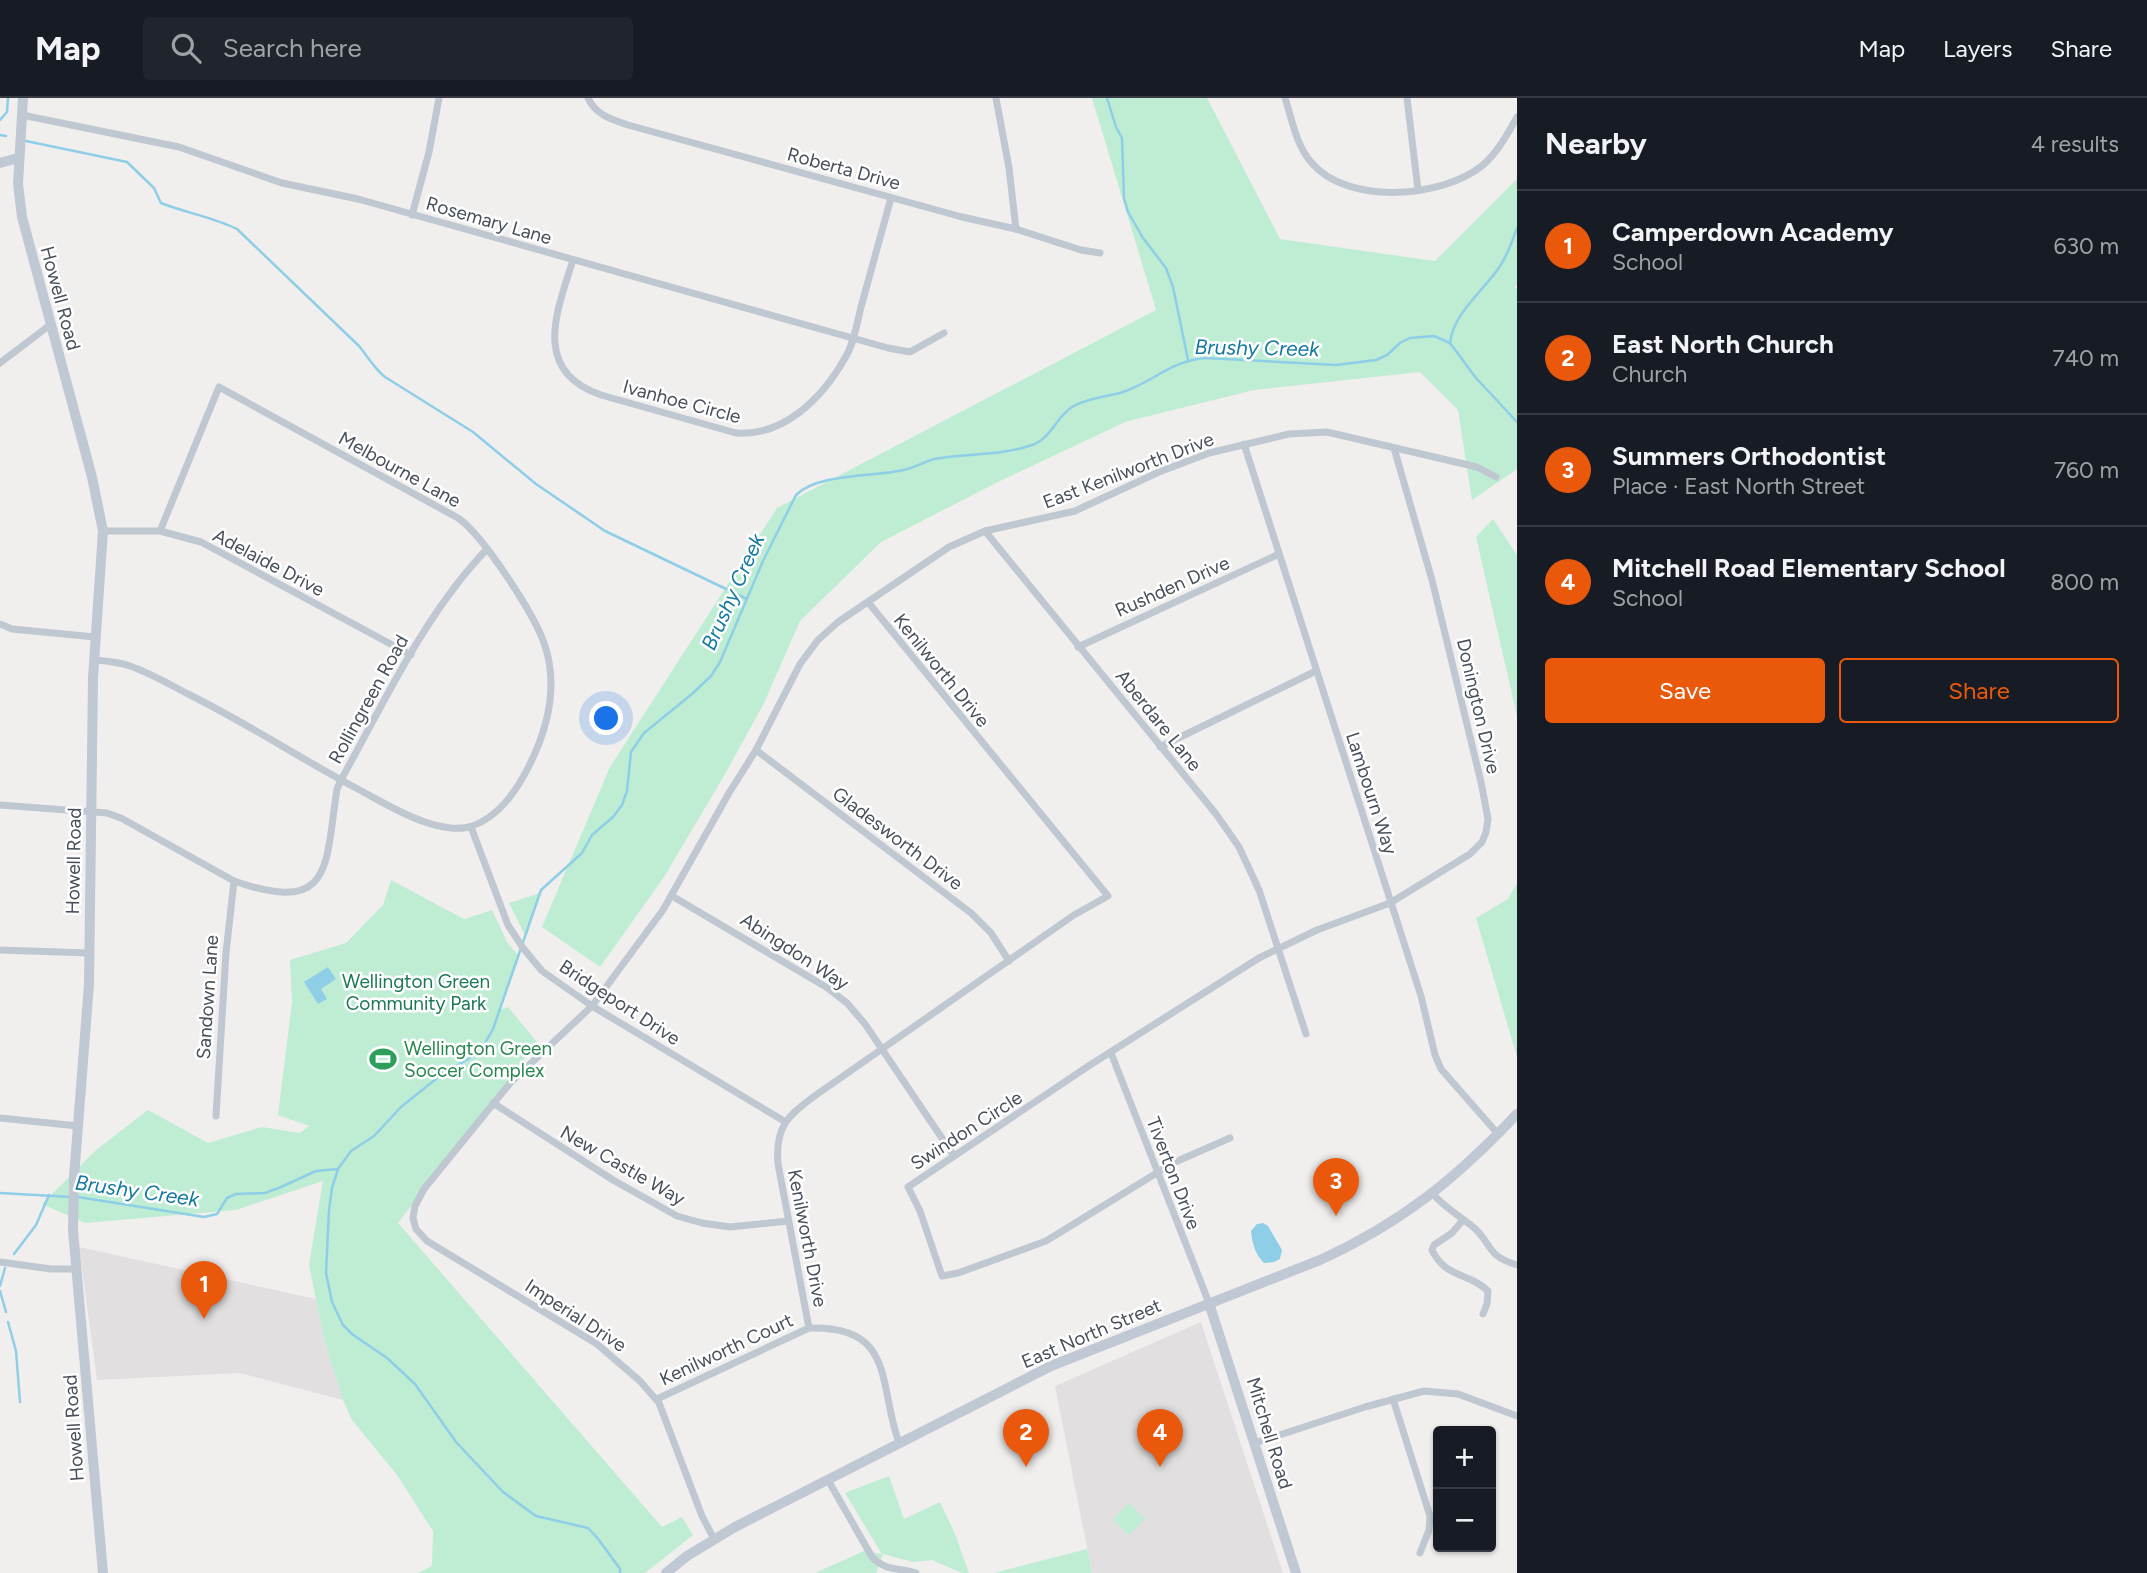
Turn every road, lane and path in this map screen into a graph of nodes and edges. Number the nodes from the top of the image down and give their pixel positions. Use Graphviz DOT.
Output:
graph roads {
  1 [pos="23,98"];
  2 [pos="439,98"];
  3 [pos="588,98"];
  4 [pos="996,98"];
  5 [pos="1285,98"];
  6 [pos="1407,98"];
  7 [pos="22,115"];
  8 [pos="1517,117"];
  9 [pos="0,155"];
  10 [pos="18,158"];
  11 [pos="0,163"];
  12 [pos="1418,190"];
  13 [pos="891,198"];
  14 [pos="412,215"];
  15 [pos="1016,229"];
  16 [pos="1100,253"];
  17 [pos="573,260"];
  18 [pos="50,325"];
  19 [pos="944,333"];
  20 [pos="852,338"];
  21 [pos="0,363"];
  22 [pos="1244,444"];
  23 [pos="1394,448"];
  24 [pos="1496,477"];
  25 [pos="103,531"];
  26 [pos="160,531"];
  27 [pos="985,531"];
  28 [pos="487,549"];
  29 [pos="1279,554"];
  30 [pos="867,602"];
  31 [pos="0,624"];
  32 [pos="95,638"];
  33 [pos="1078,647"];
  34 [pos="411,655"];
  35 [pos="94,660"];
  36 [pos="1316,671"];
  37 [pos="1160,747"];
  38 [pos="756,750"];
  39 [pos="341,780"];
  40 [pos="0,805"];
  41 [pos="91,812"];
  42 [pos="471,827"];
  43 [pos="234,881"];
  44 [pos="673,896"];
  45 [pos="1390,903"];
  46 [pos="1278,947"];
  47 [pos="0,950"];
  48 [pos="89,953"];
  49 [pos="1009,961"];
  50 [pos="592,1006"];
  51 [pos="1306,1034"];
  52 [pos="882,1049"];
  53 [pos="1111,1053"];
  54 [pos="493,1103"];
  55 [pos="1517,1114"];
  56 [pos="216,1116"];
  57 [pos="0,1118"];
  58 [pos="784,1121"];
  59 [pos="78,1126"];
  60 [pos="1498,1134"];
  61 [pos="1230,1138"];
  62 [pos="954,1156"];
  63 [pos="1157,1172"];
  64 [pos="1433,1194"];
  65 [pos="1462,1220"];
  66 [pos="788,1221"];
  67 [pos="0,1262"];
  68 [pos="1517,1265"];
  69 [pos="76,1269"];
  70 [pos="1209,1303"];
  71 [pos="1483,1314"];
  72 [pos="809,1328"];
  73 [pos="657,1399"];
  74 [pos="1393,1399"];
  75 [pos="1517,1416"];
  76 [pos="899,1443"];
  77 [pos="1255,1443"];
  78 [pos="828,1480"];
  79 [pos="714,1539"];
  80 [pos="1420,1553"];
  81 [pos="103,1573"];
  82 [pos="666,1573"];
  83 [pos="916,1573"];
  84 [pos="1296,1573"];
  1 -- 7 [label="main road, Howell Road"];
  2 -- 14 [label="street"];
  3 -- 13 [label="street, Roberta Drive"];
  4 -- 15 [label="street"];
  5 -- 12 [label="street"];
  6 -- 12 [label="street"];
  7 -- 10 [label="main road, Howell Road"];
  7 -- 14 [label="street, Rosemary Lane"];
  8 -- 12 [label="street"];
  9 -- 10 [label="main road"];
  10 -- 11 [label="main road"];
  10 -- 18 [label="main road, Howell Road"];
  13 -- 15 [label="street, Roberta Drive"];
  13 -- 20 [label="street, Ivanhoe Circle"];
  14 -- 17 [label="street, Rosemary Lane"];
  15 -- 16 [label="street, Roberta Drive"];
  17 -- 20 [label="street, Rosemary Lane"];
  17 -- 20 [label="street, Ivanhoe Circle"];
  18 -- 21 [label="street"];
  18 -- 25 [label="main road, Howell Road"];
  19 -- 20 [label="street, Rosemary Lane"];
  22 -- 23 [label="street, East Kenilworth Drive"];
  22 -- 27 [label="street, East Kenilworth Drive"];
  22 -- 29 [label="street, Lambourn Way"];
  23 -- 24 [label="street, East Kenilworth Drive"];
  23 -- 45 [label="street, Donington Drive"];
  25 -- 26 [label="street, Adelaide Drive"];
  25 -- 32 [label="main road, Howell Road"];
  26 -- 28 [label="street, Melbourne Lane"];
  26 -- 34 [label="street, Adelaide Drive"];
  27 -- 30 [label="street, East Kenilworth Drive"];
  27 -- 33 [label="street, Aberdare Lane"];
  28 -- 34 [label="street, Rollingreen Road"];
  28 -- 42 [label="street, Melbourne Lane"];
  29 -- 33 [label="street, Rushden Drive"];
  29 -- 36 [label="street, Lambourn Way"];
  30 -- 38 [label="street"];
  30 -- 49 [label="street, Kenilworth Drive"];
  31 -- 32 [label="street"];
  32 -- 35 [label="main road, Howell Road"];
  33 -- 37 [label="street, Aberdare Lane"];
  34 -- 39 [label="street, Rollingreen Road"];
  35 -- 39 [label="street"];
  35 -- 41 [label="main road, Howell Road"];
  36 -- 37 [label="street"];
  36 -- 45 [label="street, Lambourn Way"];
  37 -- 46 [label="street, Aberdare Lane"];
  38 -- 44 [label="street"];
  38 -- 49 [label="street, Gladesworth Drive"];
  39 -- 42 [label="street"];
  39 -- 43 [label="street, Rollingreen Road"];
  40 -- 41 [label="street, Rollingreen Road"];
  41 -- 43 [label="street, Rollingreen Road"];
  41 -- 48 [label="main road, Howell Road"];
  42 -- 50 [label="street, Bridgeport Drive"];
  43 -- 56 [label="street, Sandown Lane"];
  44 -- 50 [label="street"];
  44 -- 52 [label="street, Abingdon Way"];
  45 -- 46 [label="street, Donington Drive"];
  45 -- 60 [label="street, Lambourn Way"];
  46 -- 51 [label="street, Aberdare Lane"];
  46 -- 53 [label="street, Donington Drive"];
  47 -- 48 [label="street"];
  48 -- 59 [label="main road, Howell Road"];
  49 -- 52 [label="street, Kenilworth Drive"];
  50 -- 54 [label="street"];
  50 -- 58 [label="street, Bridgeport Drive"];
  52 -- 58 [label="street, Kenilworth Drive"];
  52 -- 62 [label="street, Abingdon Way"];
  53 -- 62 [label="street, Swindon Circle"];
  53 -- 63 [label="street, Tiverton Drive"];
  54 -- 66 [label="street, New Castle Way"];
  54 -- 73 [label="street, Imperial Drive"];
  55 -- 60 [label="main road, East North Street"];
  57 -- 59 [label="street"];
  58 -- 66 [label="street, Kenilworth Drive"];
  59 -- 69 [label="main road, Howell Road"];
  60 -- 64 [label="main road, East North Street"];
  61 -- 63 [label="street"];
  62 -- 63 [label="street, Swindon Circle"];
  63 -- 70 [label="street, Tiverton Drive"];
  64 -- 65 [label="street"];
  64 -- 70 [label="main road, East North Street"];
  65 -- 68 [label="street"];
  65 -- 71 [label="street"];
  66 -- 72 [label="street, Kenilworth Drive"];
  67 -- 69 [label="street"];
  69 -- 81 [label="main road, Howell Road"];
  70 -- 76 [label="main road, East North Street"];
  70 -- 77 [label="main road, Mitchell Road"];
  72 -- 73 [label="street, Kenilworth Court"];
  72 -- 76 [label="street, Kenilworth Court"];
  73 -- 79 [label="street, Imperial Drive"];
  74 -- 75 [label="street"];
  74 -- 77 [label="street"];
  74 -- 80 [label="street"];
  76 -- 78 [label="main road, East North Street"];
  77 -- 84 [label="main road, Mitchell Road"];
  78 -- 79 [label="main road, East North Street"];
  78 -- 83 [label="street"];
  79 -- 82 [label="main road, East North Street"];
}
